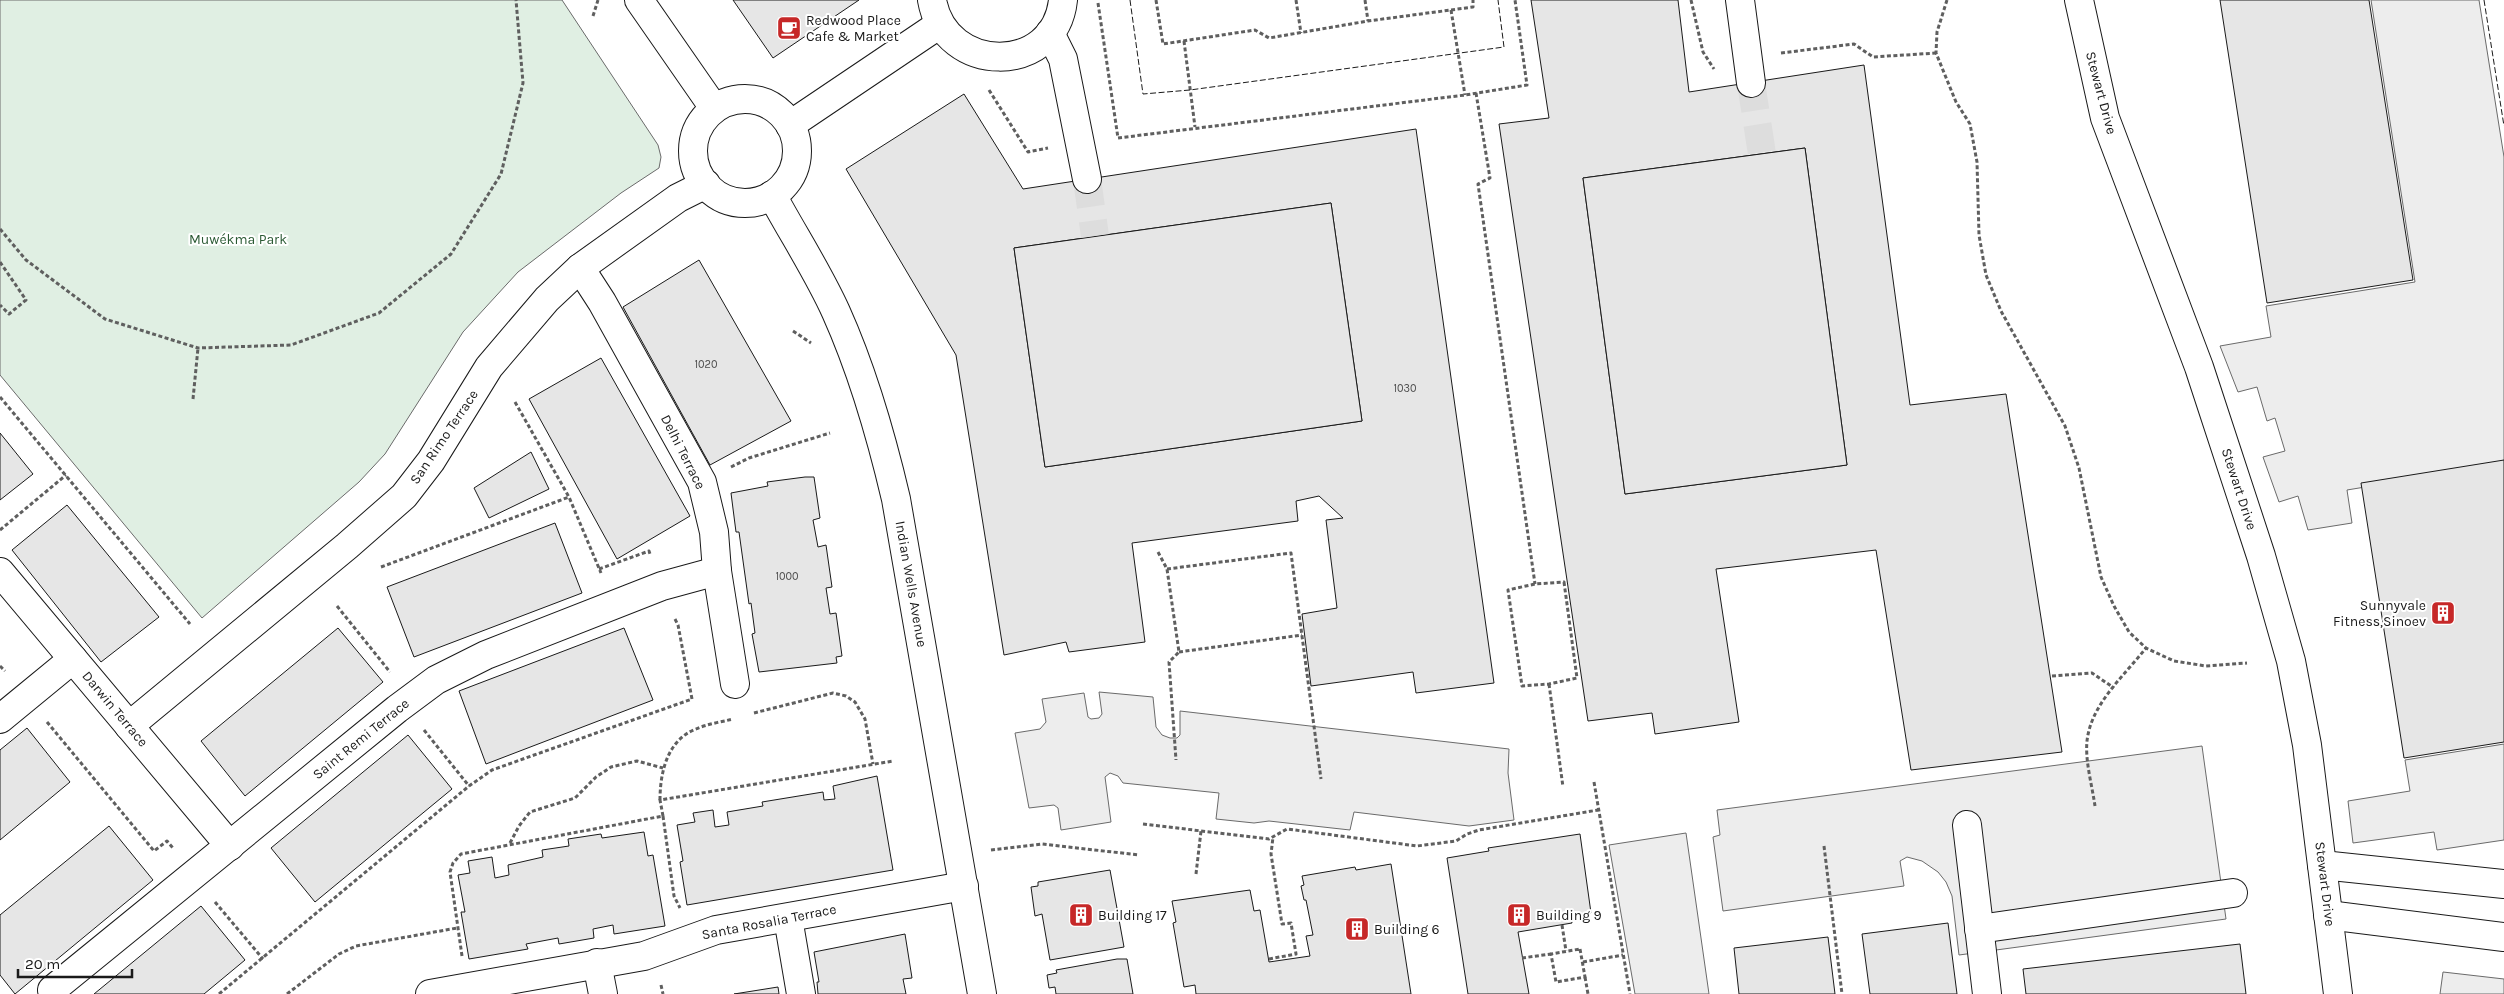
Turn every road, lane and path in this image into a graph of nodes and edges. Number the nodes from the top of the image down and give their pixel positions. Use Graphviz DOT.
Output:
graph roads {
  1 [pos="516,0"];
  2 [pos="598,0"];
  3 [pos="639,0"];
  4 [pos="1064,0"];
  5 [pos="1098,0"];
  6 [pos="1156,0"];
  7 [pos="1296,0"];
  8 [pos="1365,0"];
  9 [pos="1472,0"];
  10 [pos="1515,0"];
  11 [pos="1691,0"];
  12 [pos="1740,0"];
  13 [pos="1947,0"];
  14 [pos="2079,0"];
  15 [pos="1452,10"];
  16 [pos="936,12"];
  17 [pos="594,16"];
  18 [pos="1368,21"];
  19 [pos="1301,32"];
  20 [pos="1050,33"];
  21 [pos="1184,41"];
  22 [pos="1778,53"];
  23 [pos="1936,53"];
  24 [pos="1714,69"];
  25 [pos="1751,83"];
  26 [pos="1476,93"];
  27 [pos="1465,95"];
  28 [pos="714,108"];
  29 [pos="790,125"];
  30 [pos="1195,127"];
  31 [pos="1086,179"];
  32 [pos="706,184"];
  33 [pos="772,195"];
  34 [pos="0,229"];
  35 [pos="2,236"];
  36 [pos="0,262"];
  37 [pos="580,268"];
  38 [pos="0,305"];
  39 [pos="198,348"];
  40 [pos="0,397"];
  41 [pos="193,399"];
  42 [pos="515,402"];
  43 [pos="830,433"];
  44 [pos="66,475"];
  45 [pos="702,482"];
  46 [pos="569,497"];
  47 [pos="0,530"];
  48 [pos="1158,552"];
  49 [pos="594,556"];
  50 [pos="651,558"];
  51 [pos="381,568"];
  52 [pos="599,569"];
  53 [pos="1167,569"];
  54 [pos="717,571"];
  55 [pos="0,572"];
  56 [pos="1535,584"];
  57 [pos="337,606"];
  58 [pos="670,608"];
  59 [pos="190,624"];
  60 [pos="1302,635"];
  61 [pos="2146,648"];
  62 [pos="1178,652"];
  63 [pos="74,658"];
  64 [pos="2247,663"];
  65 [pos="392,675"];
  66 [pos="2052,676"];
  67 [pos="734,684"];
  68 [pos="1549,684"];
  69 [pos="2114,688"];
  70 [pos="750,714"];
  71 [pos="42,717"];
  72 [pos="741,717"];
  73 [pos="0,719"];
  74 [pos="129,726"];
  75 [pos="422,727"];
  76 [pos="1176,760"];
  77 [pos="893,761"];
  78 [pos="873,764"];
  79 [pos="664,768"];
  80 [pos="1320,779"];
  81 [pos="1594,782"];
  82 [pos="469,786"];
  83 [pos="1563,787"];
  84 [pos="660,800"];
  85 [pos="2095,806"];
  86 [pos="1598,810"];
  87 [pos="663,816"];
  88 [pos="1143,824"];
  89 [pos="1967,824"];
  90 [pos="1201,831"];
  91 [pos="1273,837"];
  92 [pos="510,843"];
  93 [pos="230,846"];
  94 [pos="1824,846"];
  95 [pos="176,852"];
  96 [pos="958,854"];
  97 [pos="1139,856"];
  98 [pos="2322,865"];
  99 [pos="1196,874"];
  100 [pos="2504,884"];
  101 [pos="964,886"];
  102 [pos="2233,893"];
  103 [pos="211,898"];
  104 [pos="684,914"];
  105 [pos="2328,915"];
  106 [pos="788,918"];
  107 [pos="1562,925"];
  108 [pos="457,928"];
  109 [pos="1979,928"];
  110 [pos="2504,936"];
  111 [pos="1566,951"];
  112 [pos="1551,954"];
  113 [pos="1623,955"];
  114 [pos="1522,958"];
  115 [pos="263,959"];
  116 [pos="1269,959"];
  117 [pos="1583,962"];
  118 [pos="597,963"];
  119 [pos="1585,977"];
  120 [pos="467,987"];
  121 [pos="52,990"];
  122 [pos="220,994"];
  123 [pos="287,994"];
  124 [pos="430,994"];
  125 [pos="603,994"];
  126 [pos="801,994"];
  127 [pos="982,994"];
  128 [pos="1588,994"];
  129 [pos="1630,994"];
  130 [pos="1842,994"];
  131 [pos="1987,994"];
  132 [pos="2338,994"];
  1 -- 39 [label="path"];
  2 -- 17 [label="path"];
  3 -- 28 [label="street"];
  4 -- 20 [label="street"];
  5 -- 30 [label="path"];
  6 -- 21 [label="path"];
  7 -- 19 [label="path"];
  8 -- 18 [label="path"];
  9 -- 15 [label="path"];
  10 -- 26 [label="path"];
  11 -- 24 [label="path"];
  12 -- 25 [label="street"];
  13 -- 23 [label="path"];
  14 -- 98 [label="street, Stewart Drive"];
  15 -- 18 [label="path"];
  15 -- 27 [label="path"];
  16 -- 20 [label="street"];
  16 -- 29 [label="street"];
  18 -- 19 [label="path"];
  19 -- 21 [label="path"];
  20 -- 31 [label="street"];
  21 -- 30 [label="path"];
  22 -- 23 [label="path"];
  23 -- 61 [label="path"];
  26 -- 27 [label="path"];
  26 -- 56 [label="path"];
  27 -- 30 [label="path"];
  28 -- 29 [label="street"];
  28 -- 32 [label="street"];
  29 -- 33 [label="street"];
  32 -- 33 [label="street"];
  32 -- 37 [label="street, San Rimo Terrace"];
  33 -- 96 [label="street, Indian Wells Avenue"];
  34 -- 35 [label="path"];
  35 -- 39 [label="path"];
  36 -- 38 [label="path"];
  37 -- 45 [label="street, Delhi Terrace"];
  37 -- 74 [label="street, San Rimo Terrace"];
  39 -- 41 [label="path"];
  40 -- 44 [label="path"];
  42 -- 46 [label="path"];
  43 -- 45 [label="path"];
  44 -- 47 [label="path"];
  44 -- 59 [label="path"];
  45 -- 54 [label="street, Delhi Terrace"];
  46 -- 49 [label="path"];
  46 -- 51 [label="path"];
  48 -- 53 [label="path"];
  50 -- 52 [label="path"];
  53 -- 60 [label="path"];
  53 -- 62 [label="path"];
  54 -- 67 [label="street, Delhi Terrace"];
  54 -- 93 [label="street, Saint Remi Terrace"];
  55 -- 63 [label="street, Darwin Terrace"];
  56 -- 68 [label="path"];
  56 -- 68 [label="path"];
  57 -- 65 [label="path"];
  58 -- 82 [label="path"];
  60 -- 62 [label="path"];
  60 -- 80 [label="path"];
  61 -- 64 [label="path"];
  61 -- 69 [label="path"];
  62 -- 76 [label="path"];
  63 -- 73 [label="street"];
  63 -- 74 [label="street, Darwin Terrace"];
  66 -- 69 [label="path"];
  68 -- 83 [label="path"];
  69 -- 85 [label="path"];
  70 -- 78 [label="path"];
  71 -- 95 [label="path"];
  72 -- 79 [label="path"];
  74 -- 93 [label="street, Darwin Terrace"];
  75 -- 82 [label="path"];
  77 -- 78 [label="path"];
  78 -- 84 [label="path"];
  79 -- 84 [label="path"];
  79 -- 92 [label="path"];
  81 -- 86 [label="path"];
  82 -- 115 [label="path"];
  84 -- 87 [label="path"];
  86 -- 91 [label="path"];
  86 -- 113 [label="path"];
  87 -- 92 [label="path"];
  87 -- 104 [label="path"];
  88 -- 90 [label="path"];
  89 -- 109 [label="street"];
  90 -- 91 [label="path"];
  90 -- 99 [label="path"];
  91 -- 116 [label="path"];
  92 -- 108 [label="path"];
  93 -- 121 [label="street, Saint Remi Terrace"];
  94 -- 130 [label="path"];
  96 -- 97 [label="path"];
  96 -- 101 [label="street, Indian Wells Avenue"];
  98 -- 100 [label="street"];
  98 -- 105 [label="street, Stewart Drive"];
  101 -- 106 [label="street, Santa Rosalia Terrace"];
  101 -- 127 [label="street, Indian Wells Avenue"];
  102 -- 109 [label="street"];
  103 -- 115 [label="path"];
  105 -- 110 [label="street"];
  105 -- 132 [label="street, Stewart Drive"];
  106 -- 118 [label="street, Santa Rosalia Terrace"];
  106 -- 126 [label="street"];
  107 -- 111 [label="path"];
  108 -- 120 [label="path"];
  108 -- 123 [label="path"];
  109 -- 131 [label="street"];
  111 -- 112 [label="path"];
  111 -- 117 [label="path"];
  112 -- 114 [label="path"];
  112 -- 119 [label="path"];
  113 -- 117 [label="path"];
  113 -- 129 [label="path"];
  115 -- 122 [label="path"];
  117 -- 119 [label="path"];
  118 -- 120 [label="street, Santa Rosalia Terrace"];
  118 -- 125 [label="street"];
  119 -- 128 [label="path"];
  120 -- 124 [label="street, Santa Rosalia Terrace"];
}
